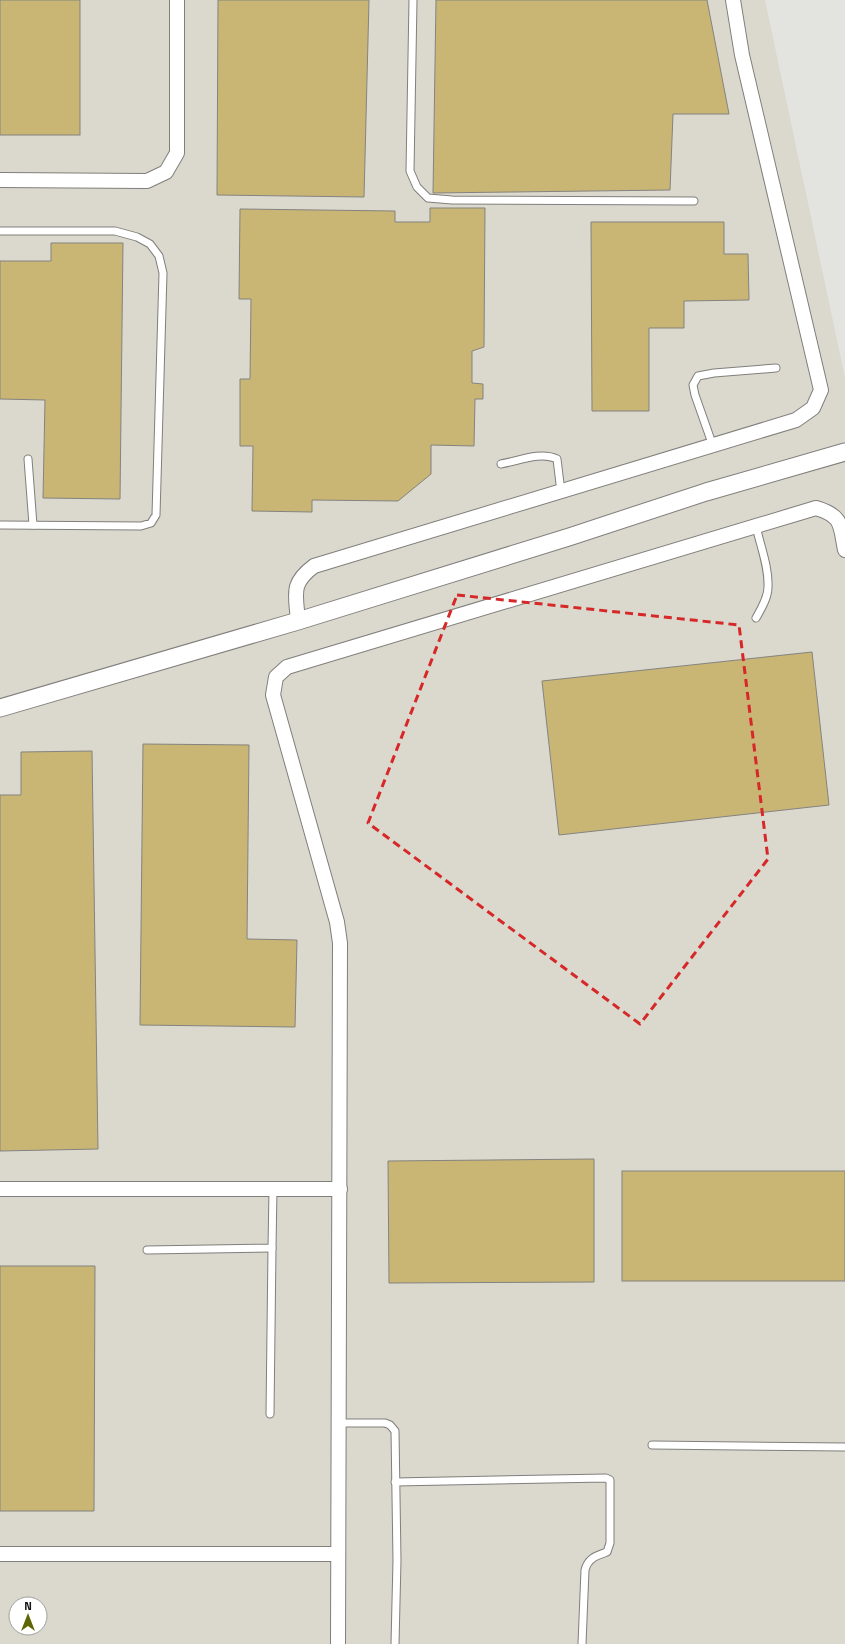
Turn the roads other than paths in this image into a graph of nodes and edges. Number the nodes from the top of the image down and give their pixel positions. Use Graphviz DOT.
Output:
graph roads {
  1 [pos="177,0"];
  2 [pos="413,0"];
  3 [pos="733,0"];
  4 [pos="0,180"];
  5 [pos="694,201"];
  6 [pos="0,231"];
  7 [pos="776,368"];
  8 [pos="712,446"];
  9 [pos="845,452"];
  10 [pos="28,459"];
  11 [pos="501,464"];
  12 [pos="561,492"];
  13 [pos="0,525"];
  14 [pos="33,525"];
  15 [pos="756,526"];
  16 [pos="845,550"];
  17 [pos="756,618"];
  18 [pos="298,620"];
  19 [pos="0,708"];
  20 [pos="0,1189"];
  21 [pos="273,1189"];
  22 [pos="340,1189"];
  23 [pos="272,1248"];
  24 [pos="147,1250"];
  25 [pos="270,1414"];
  26 [pos="339,1423"];
  27 [pos="652,1445"];
  28 [pos="845,1447"];
  29 [pos="395,1482"];
  30 [pos="0,1554"];
  31 [pos="338,1554"];
  32 [pos="338,1644"];
  33 [pos="395,1644"];
  34 [pos="582,1644"];
  1 -- 4 [label="street"];
  2 -- 5 [label="lane"];
  3 -- 8 [label="street"];
  6 -- 14 [label="lane"];
  7 -- 8 [label="lane"];
  8 -- 12 [label="street"];
  9 -- 18 [label="street"];
  10 -- 14 [label="lane"];
  11 -- 12 [label="lane"];
  12 -- 18 [label="street"];
  13 -- 14 [label="lane"];
  15 -- 16 [label="street"];
  15 -- 17 [label="lane"];
  15 -- 22 [label="street"];
  18 -- 19 [label="street"];
  20 -- 21 [label="street"];
  21 -- 22 [label="street"];
  21 -- 23 [label="lane"];
  22 -- 26 [label="street"];
  23 -- 24 [label="lane"];
  23 -- 25 [label="lane"];
  26 -- 29 [label="lane"];
  26 -- 31 [label="street"];
  27 -- 28 [label="lane"];
  29 -- 33 [label="lane"];
  29 -- 34 [label="lane"];
  30 -- 31 [label="street"];
  31 -- 32 [label="street"];
}
